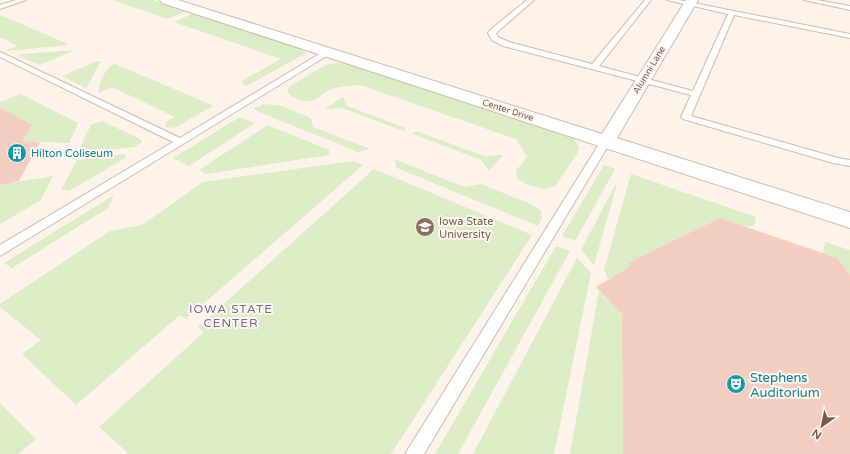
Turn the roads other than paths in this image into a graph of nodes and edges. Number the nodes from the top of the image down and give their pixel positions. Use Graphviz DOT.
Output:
graph roads {
  1 [pos="23,0"];
  2 [pos="166,0"];
  3 [pos="531,0"];
  4 [pos="648,0"];
  5 [pos="670,0"];
  6 [pos="807,0"];
  7 [pos="690,2"];
  8 [pos="0,7"];
  9 [pos="850,8"];
  10 [pos="732,13"];
  11 [pos="850,36"];
  12 [pos="329,52"];
  13 [pos="0,54"];
  14 [pos="594,68"];
  15 [pos="642,81"];
  16 [pos="696,94"];
  17 [pos="606,141"];
  18 [pos="181,142"];
  19 [pos="850,163"];
  20 [pos="850,220"];
  21 [pos="0,252"];
  22 [pos="414,454"];
  1 -- 8 [label="lane"];
  2 -- 12 [label="street, Center Drive"];
  3 -- 14 [label="lane"];
  4 -- 14 [label="lane"];
  5 -- 7 [label="lane"];
  6 -- 9 [label="lane"];
  7 -- 10 [label="lane"];
  7 -- 15 [label="street, Alumni Lane"];
  10 -- 11 [label="lane"];
  10 -- 16 [label="lane"];
  12 -- 17 [label="street, Center Drive"];
  12 -- 18 [label="lane"];
  13 -- 18 [label="lane"];
  14 -- 15 [label="lane"];
  15 -- 16 [label="lane"];
  15 -- 17 [label="street, Alumni Lane"];
  16 -- 19 [label="lane"];
  17 -- 20 [label="street, Center Drive"];
  17 -- 22 [label="lane"];
  18 -- 21 [label="lane"];
}
